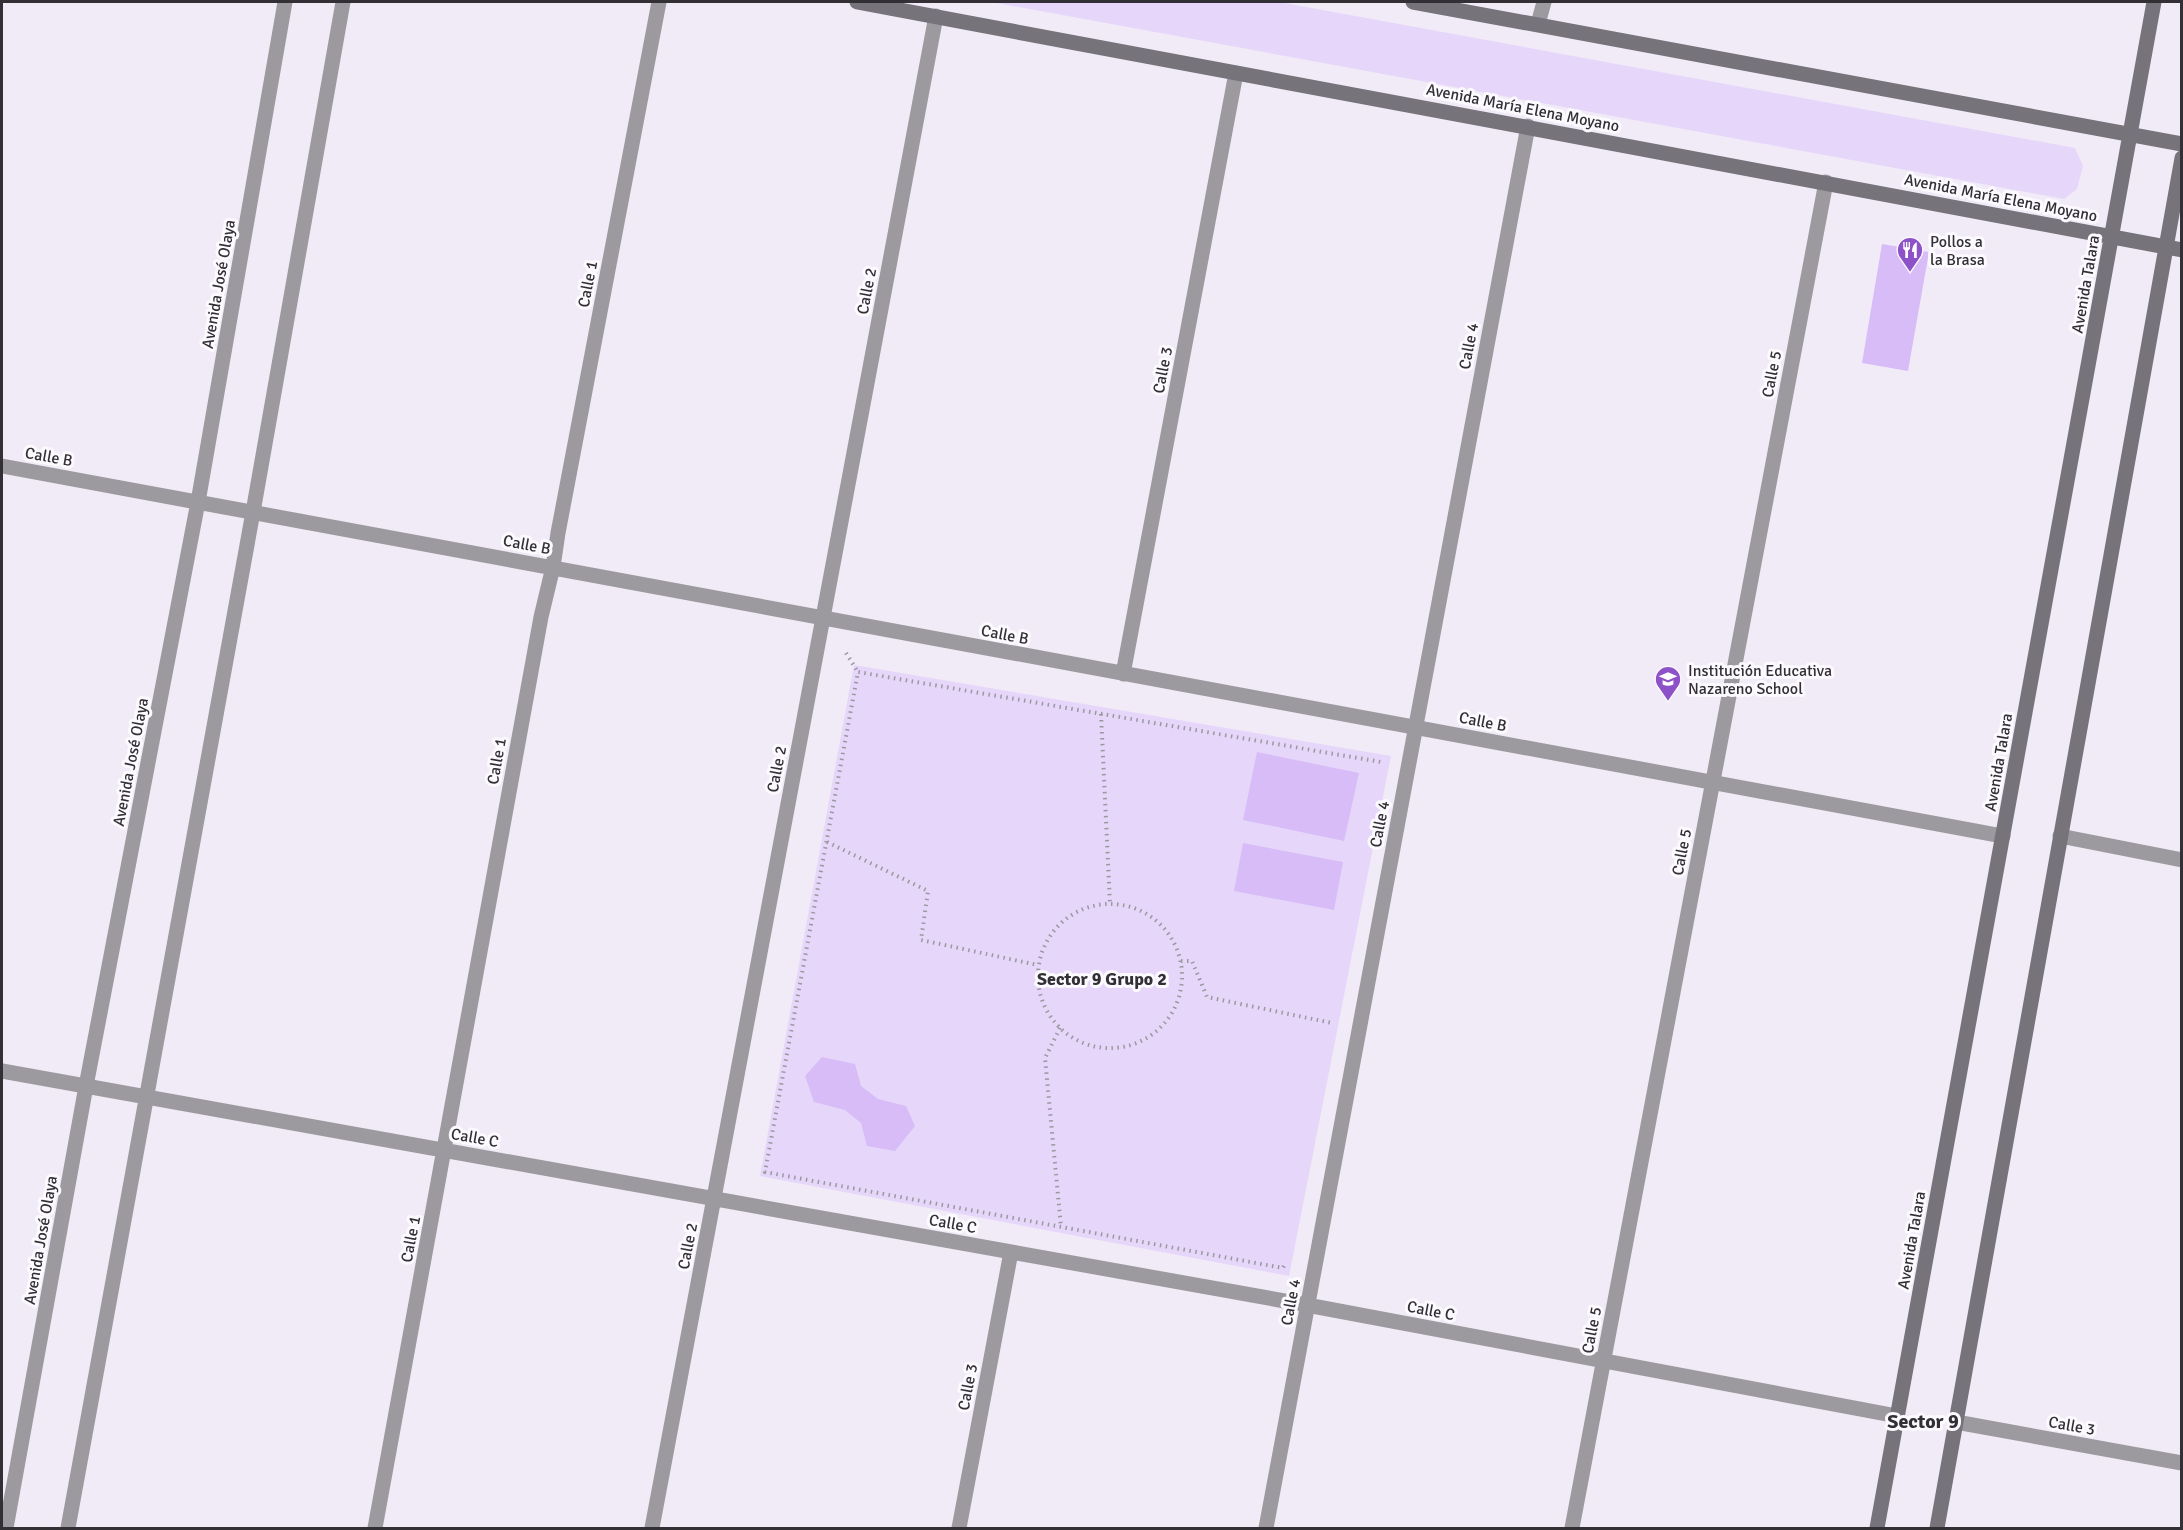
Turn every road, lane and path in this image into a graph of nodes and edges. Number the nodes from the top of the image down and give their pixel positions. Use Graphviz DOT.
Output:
graph roads {
  1 [pos="285,2"];
  2 [pos="343,2"];
  3 [pos="658,2"];
  4 [pos="857,2"];
  5 [pos="1413,2"];
  6 [pos="1544,2"];
  7 [pos="2154,2"];
  8 [pos="936,15"];
  9 [pos="1538,24"];
  10 [pos="1236,73"];
  11 [pos="1528,126"];
  12 [pos="2130,134"];
  13 [pos="2181,144"];
  14 [pos="2181,158"];
  15 [pos="1826,182"];
  16 [pos="2112,237"];
  17 [pos="2165,247"];
  18 [pos="2181,250"];
  19 [pos="2,466"];
  20 [pos="198,502"];
  21 [pos="253,512"];
  22 [pos="553,567"];
  23 [pos="823,618"];
  24 [pos="1123,674"];
  25 [pos="1101,714"];
  26 [pos="1416,727"];
  27 [pos="1385,763"];
  28 [pos="1712,782"];
  29 [pos="2002,836"];
  30 [pos="2060,836"];
  31 [pos="827,842"];
  32 [pos="2181,860"];
  33 [pos="1110,904"];
  34 [pos="1181,961"];
  35 [pos="1038,965"];
  36 [pos="1335,1012"];
  37 [pos="1332,1023"];
  38 [pos="1060,1028"];
  39 [pos="1330,1035"];
  40 [pos="2,1071"];
  41 [pos="86,1086"];
  42 [pos="146,1096"];
  43 [pos="445,1150"];
  44 [pos="714,1198"];
  45 [pos="1061,1227"];
  46 [pos="1011,1252"];
  47 [pos="1286,1256"];
  48 [pos="1307,1305"];
  49 [pos="1604,1361"];
  50 [pos="1897,1416"];
  51 [pos="1956,1422"];
  52 [pos="2181,1463"];
  53 [pos="6,1528"];
  54 [pos="68,1528"];
  55 [pos="375,1528"];
  56 [pos="652,1528"];
  57 [pos="959,1528"];
  58 [pos="1266,1528"];
  59 [pos="1572,1528"];
  60 [pos="1877,1528"];
  61 [pos="1937,1528"];
  1 -- 20 [label="street, Avenida José Olaya"];
  2 -- 21 [label="street"];
  3 -- 22 [label="street, Calle 1"];
  4 -- 8 [label="street, Avenida María Elena Moyano"];
  5 -- 9 [label="street"];
  6 -- 9 [label="street"];
  7 -- 12 [label="street, Avenida Talara"];
  8 -- 10 [label="street, Avenida María Elena Moyano"];
  8 -- 23 [label="street, Calle 2"];
  9 -- 12 [label="street"];
  10 -- 11 [label="street, Avenida María Elena Moyano"];
  10 -- 24 [label="street, Calle 3"];
  11 -- 15 [label="street, Avenida María Elena Moyano"];
  11 -- 26 [label="street, Calle 4"];
  12 -- 13 [label="street"];
  12 -- 16 [label="street, Avenida Talara"];
  14 -- 17 [label="street"];
  15 -- 16 [label="street, Avenida María Elena Moyano"];
  15 -- 28 [label="street, Calle 5"];
  16 -- 17 [label="street, Avenida María Elena Moyano"];
  16 -- 29 [label="street, Avenida Talara"];
  17 -- 18 [label="street, Avenida María Elena Moyano"];
  17 -- 30 [label="street"];
  19 -- 20 [label="street, Calle B"];
  20 -- 21 [label="street, Calle B"];
  20 -- 41 [label="street, Avenida José Olaya"];
  21 -- 22 [label="street, Calle B"];
  21 -- 42 [label="street"];
  22 -- 23 [label="street, Calle B"];
  22 -- 43 [label="street, Calle 1"];
  23 -- 24 [label="street, Calle B"];
  23 -- 44 [label="street, Calle 2"];
  24 -- 26 [label="street, Calle B"];
  25 -- 27 [label="path"];
  25 -- 31 [label="path"];
  25 -- 33 [label="path"];
  26 -- 28 [label="street, Calle B"];
  26 -- 48 [label="street, Calle 4"];
  28 -- 29 [label="street, Calle B"];
  28 -- 49 [label="street, Calle 5"];
  29 -- 50 [label="street, Avenida Talara"];
  30 -- 32 [label="street"];
  30 -- 51 [label="street"];
  31 -- 35 [label="path"];
  31 -- 45 [label="path"];
  33 -- 34 [label="path"];
  33 -- 35 [label="path"];
  34 -- 37 [label="path"];
  34 -- 38 [label="path"];
  35 -- 38 [label="path"];
  36 -- 37 [label="path"];
  37 -- 39 [label="path"];
  38 -- 45 [label="path"];
  40 -- 41 [label="street, Calle C"];
  41 -- 42 [label="street, Calle C"];
  41 -- 53 [label="street, Avenida José Olaya"];
  42 -- 43 [label="street, Calle C"];
  42 -- 54 [label="street"];
  43 -- 44 [label="street, Calle C"];
  43 -- 55 [label="street, Calle 1"];
  44 -- 46 [label="street, Calle C"];
  44 -- 56 [label="street, Calle 2"];
  45 -- 47 [label="path"];
  46 -- 48 [label="street, Calle C"];
  46 -- 57 [label="street, Calle 3"];
  48 -- 49 [label="street, Calle C"];
  48 -- 58 [label="street, Calle 4"];
  49 -- 50 [label="street, Calle C"];
  49 -- 59 [label="street, Calle 5"];
  50 -- 60 [label="street, Avenida Talara"];
  51 -- 52 [label="street, Calle 3"];
  51 -- 61 [label="street"];
}
